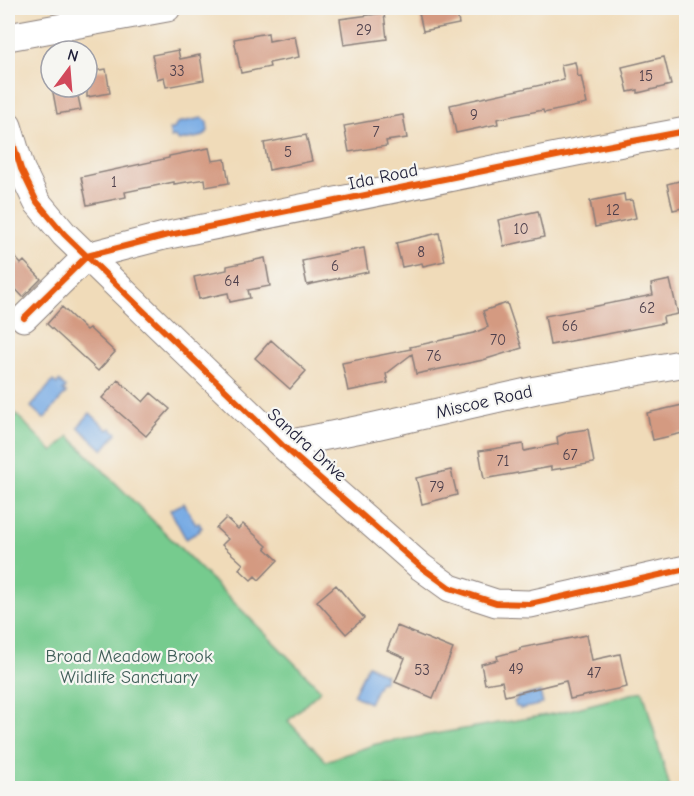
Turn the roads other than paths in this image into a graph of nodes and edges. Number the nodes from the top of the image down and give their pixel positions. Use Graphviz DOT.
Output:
graph roads {
  1 [pos="167,8"];
  2 [pos="8,37"];
  3 [pos="8,126"];
  4 [pos="687,131"];
  5 [pos="87,256"];
  6 [pos="24,318"];
  7 [pos="687,363"];
  8 [pos="282,445"];
  9 [pos="687,569"];
  1 -- 2 [label="street"];
  3 -- 5 [label="street, Sandra Drive"];
  4 -- 5 [label="street, Ida Road"];
  5 -- 6 [label="street"];
  5 -- 8 [label="street, Sandra Drive"];
  7 -- 8 [label="street, Miscoe Road"];
  8 -- 9 [label="street, Sandra Drive"];
}
